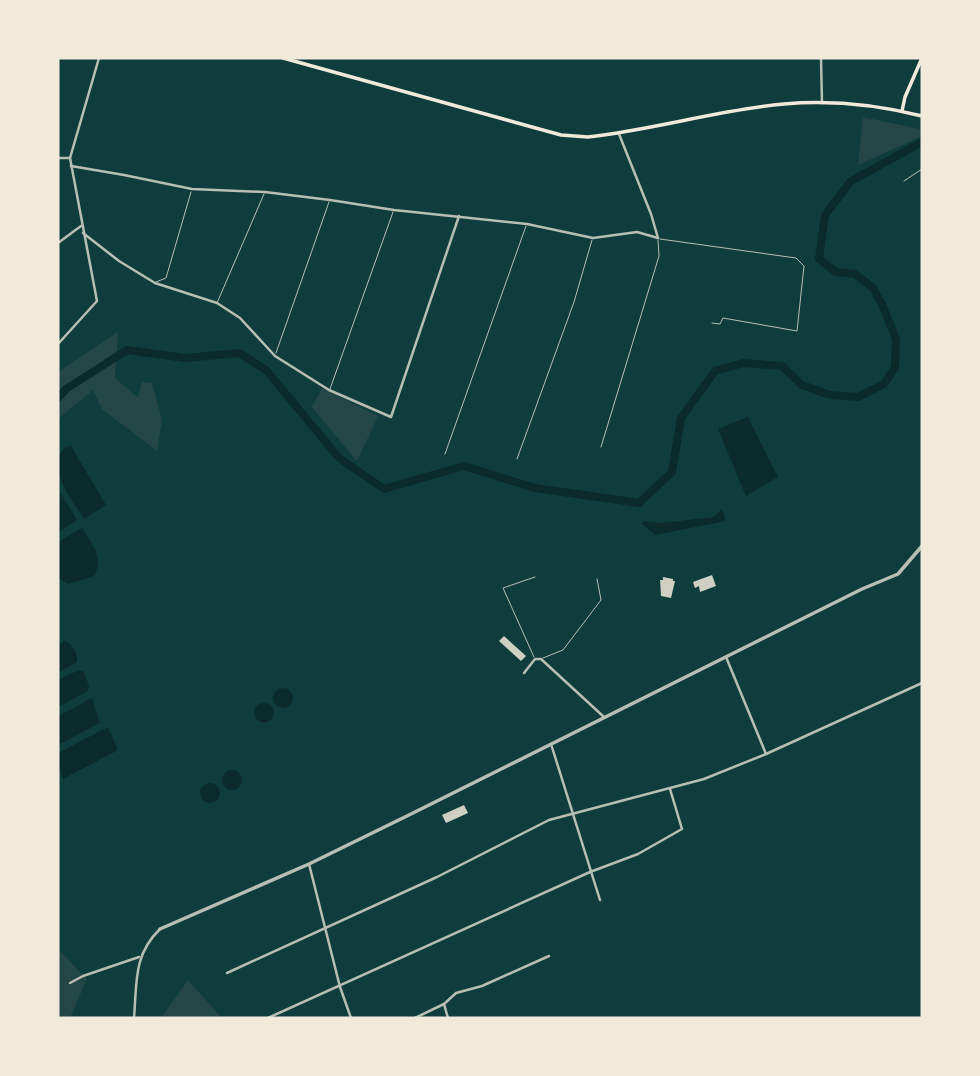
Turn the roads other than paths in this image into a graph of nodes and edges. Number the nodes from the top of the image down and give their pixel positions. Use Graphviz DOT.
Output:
graph roads {
  1 [pos="99,58"];
  2 [pos="283,58"];
  3 [pos="821,58"];
  4 [pos="922,58"];
  5 [pos="822,104"];
  6 [pos="902,111"];
  7 [pos="922,116"];
  8 [pos="619,134"];
  9 [pos="58,158"];
  10 [pos="70,158"];
  11 [pos="71,166"];
  12 [pos="922,169"];
  13 [pos="904,181"];
  14 [pos="192,190"];
  15 [pos="265,192"];
  16 [pos="330,200"];
  17 [pos="394,210"];
  18 [pos="459,216"];
  19 [pos="527,224"];
  20 [pos="81,226"];
  21 [pos="83,233"];
  22 [pos="593,238"];
  23 [pos="657,238"];
  24 [pos="58,243"];
  25 [pos="155,283"];
  26 [pos="217,303"];
  27 [pos="712,323"];
  28 [pos="58,344"];
  29 [pos="275,356"];
  30 [pos="329,390"];
  31 [pos="601,447"];
  32 [pos="445,454"];
  33 [pos="517,459"];
  34 [pos="922,546"];
  35 [pos="535,577"];
  36 [pos="597,579"];
  37 [pos="726,657"];
  38 [pos="535,659"];
  39 [pos="541,659"];
  40 [pos="524,673"];
  41 [pos="922,683"];
  42 [pos="604,717"];
  43 [pos="551,744"];
  44 [pos="766,754"];
  45 [pos="670,789"];
  46 [pos="575,813"];
  47 [pos="309,863"];
  48 [pos="590,872"];
  49 [pos="600,900"];
  50 [pos="326,927"];
  51 [pos="160,929"];
  52 [pos="549,956"];
  53 [pos="139,957"];
  54 [pos="227,973"];
  55 [pos="70,983"];
  56 [pos="340,987"];
  57 [pos="444,1004"];
  58 [pos="134,1018"];
  59 [pos="268,1018"];
  60 [pos="351,1018"];
  61 [pos="415,1018"];
  62 [pos="448,1018"];
  1 -- 10 [label="street"];
  2 -- 8 [label="main road"];
  3 -- 5 [label="street"];
  4 -- 6 [label="main road"];
  5 -- 6 [label="main road"];
  5 -- 8 [label="main road"];
  6 -- 7 [label="main road"];
  8 -- 23 [label="street"];
  9 -- 10 [label="street"];
  10 -- 11 [label="street"];
  11 -- 14 [label="street"];
  11 -- 20 [label="street"];
  12 -- 13 [label="lane"];
  14 -- 15 [label="street"];
  14 -- 25 [label="lane"];
  15 -- 16 [label="street"];
  15 -- 26 [label="lane"];
  16 -- 17 [label="street"];
  16 -- 29 [label="lane"];
  17 -- 18 [label="street"];
  17 -- 30 [label="lane"];
  18 -- 19 [label="street"];
  18 -- 30 [label="street"];
  19 -- 22 [label="street"];
  19 -- 32 [label="lane"];
  20 -- 21 [label="street"];
  20 -- 24 [label="street"];
  21 -- 25 [label="street"];
  21 -- 28 [label="street"];
  22 -- 23 [label="street"];
  22 -- 33 [label="lane"];
  23 -- 27 [label="lane"];
  23 -- 31 [label="lane"];
  25 -- 26 [label="street"];
  26 -- 29 [label="street"];
  29 -- 30 [label="street"];
  34 -- 37 [label="street"];
  35 -- 38 [label="lane"];
  36 -- 39 [label="lane"];
  37 -- 42 [label="street"];
  37 -- 44 [label="street"];
  38 -- 39 [label="street"];
  38 -- 40 [label="street"];
  39 -- 42 [label="street"];
  41 -- 44 [label="street"];
  42 -- 43 [label="street"];
  43 -- 46 [label="street"];
  43 -- 47 [label="street"];
  44 -- 45 [label="street"];
  45 -- 46 [label="street"];
  45 -- 48 [label="street"];
  46 -- 48 [label="street"];
  46 -- 50 [label="street"];
  47 -- 50 [label="street"];
  47 -- 51 [label="street"];
  48 -- 49 [label="street"];
  48 -- 56 [label="street"];
  50 -- 54 [label="street"];
  50 -- 56 [label="street"];
  51 -- 53 [label="street"];
  52 -- 57 [label="street"];
  53 -- 55 [label="street"];
  53 -- 58 [label="street"];
  56 -- 59 [label="street"];
  56 -- 60 [label="street"];
  57 -- 61 [label="street"];
  57 -- 62 [label="street"];
}
